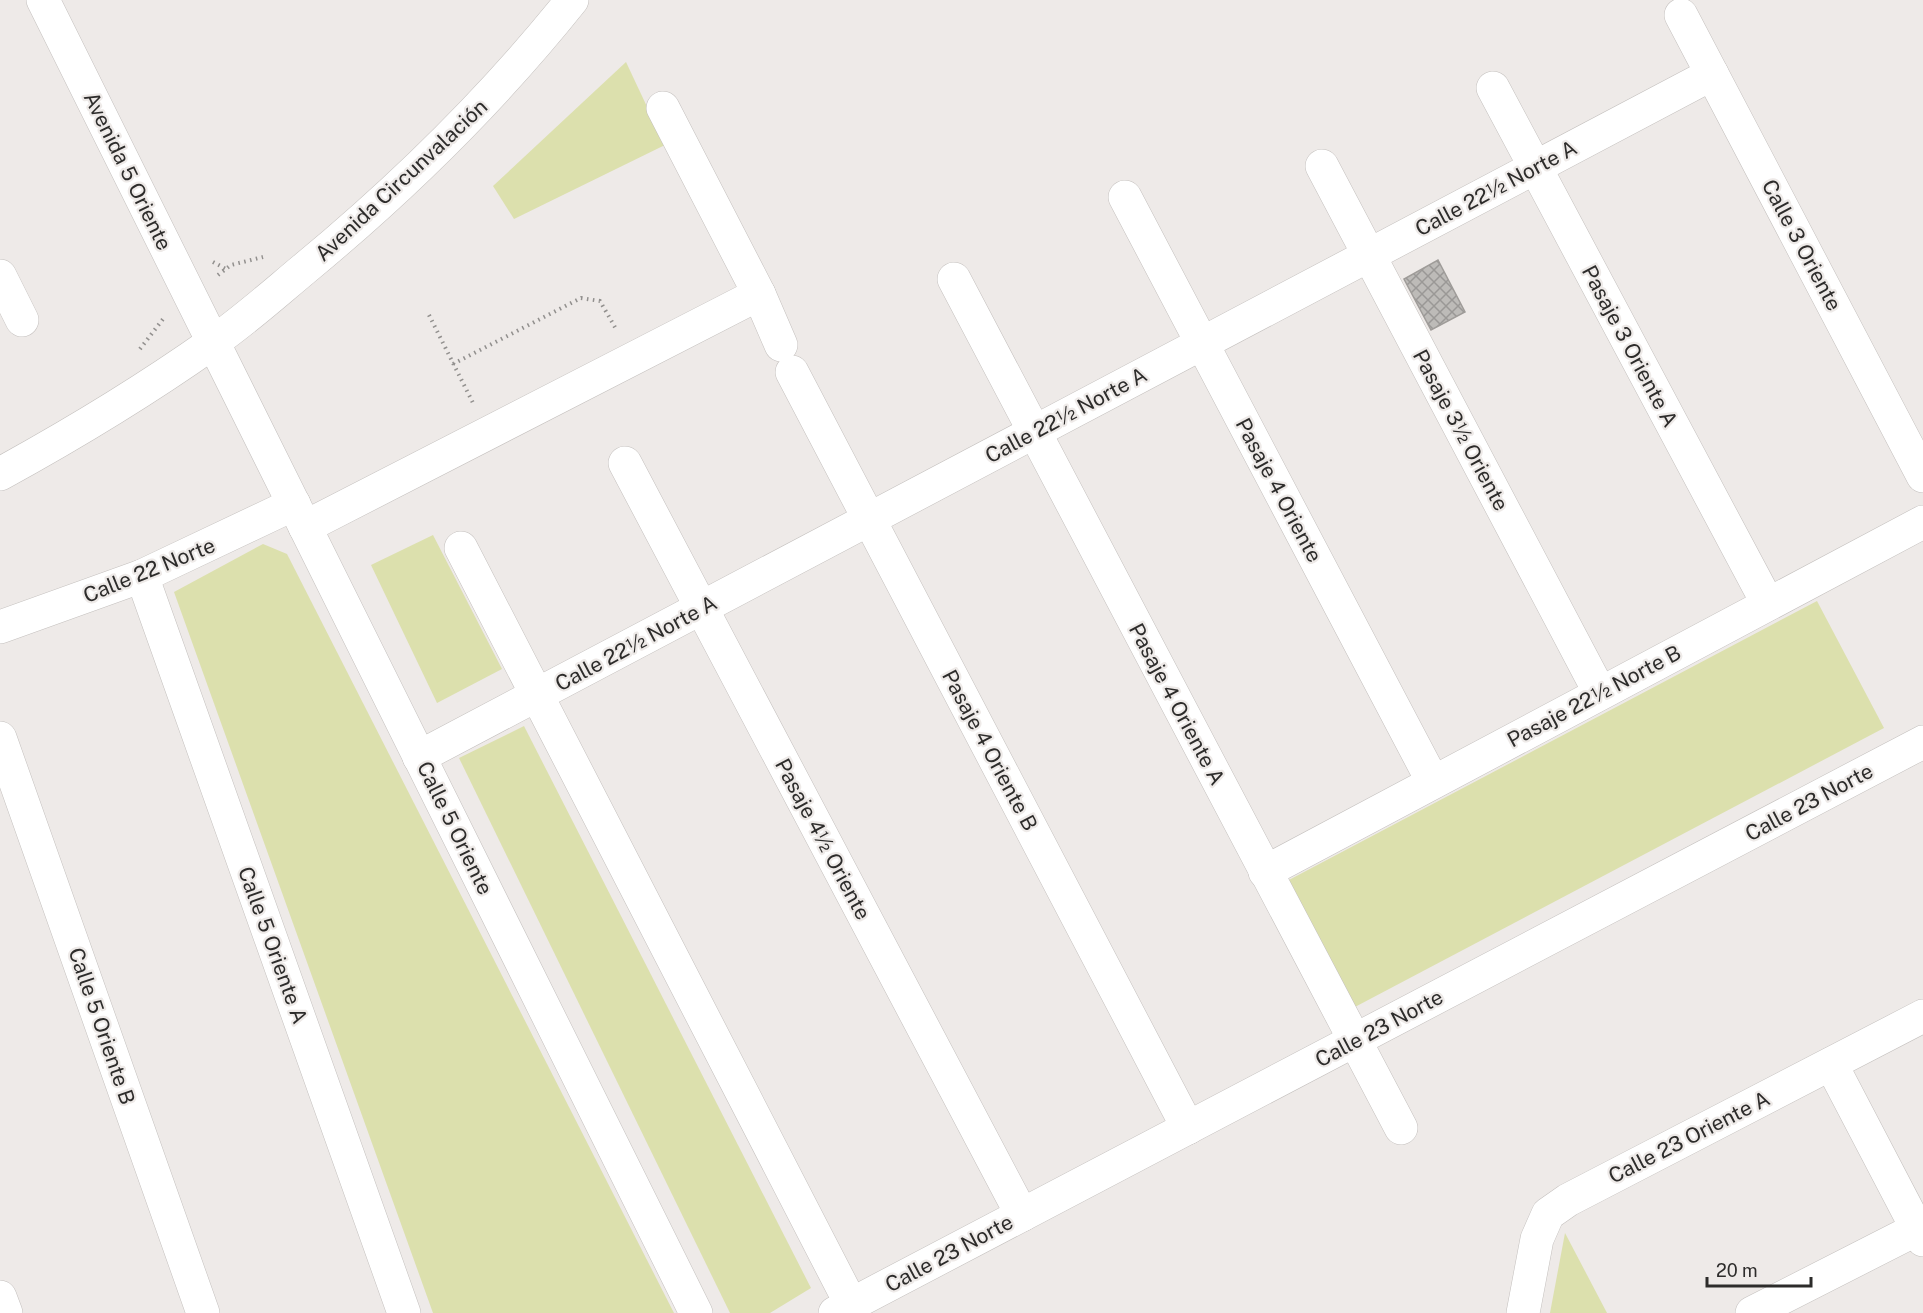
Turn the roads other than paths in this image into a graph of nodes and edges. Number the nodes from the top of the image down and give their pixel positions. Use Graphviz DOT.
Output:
graph roads {
  1 [pos="43,0"];
  2 [pos="572,0"];
  3 [pos="1681,15"];
  4 [pos="1712,74"];
  5 [pos="1493,88"];
  6 [pos="663,108"];
  7 [pos="1322,166"];
  8 [pos="1535,168"];
  9 [pos="1125,197"];
  10 [pos="1369,255"];
  11 [pos="0,276"];
  12 [pos="954,279"];
  13 [pos="759,294"];
  14 [pos="22,320"];
  15 [pos="213,343"];
  16 [pos="1202,344"];
  17 [pos="1034,432"];
  18 [pos="625,463"];
  19 [pos="0,474"];
  20 [pos="1923,476"];
  21 [pos="299,516"];
  22 [pos="869,520"];
  23 [pos="1923,522"];
  24 [pos="461,548"];
  25 [pos="142,576"];
  26 [pos="1768,604"];
  27 [pos="701,608"];
  28 [pos="0,627"];
  29 [pos="1600,693"];
  30 [pos="537,695"];
  31 [pos="0,738"];
  32 [pos="1923,742"];
  33 [pos="419,757"];
  34 [pos="1433,782"];
  35 [pos="1265,872"];
  36 [pos="1923,1016"];
  37 [pos="1354,1041"];
  38 [pos="1831,1064"];
  39 [pos="1188,1128"];
  40 [pos="1401,1128"];
  41 [pos="1022,1215"];
  42 [pos="1920,1234"];
  43 [pos="0,1297"];
  44 [pos="843,1309"];
  45 [pos="6,1313"];
  46 [pos="203,1313"];
  47 [pos="404,1313"];
  48 [pos="696,1313"];
  49 [pos="1523,1313"];
  50 [pos="1752,1313"];
  1 -- 15 [label="street, Avenida 5 Oriente"];
  2 -- 15 [label="street, Avenida Circunvalación"];
  3 -- 4 [label="street, Calle 3 Oriente"];
  4 -- 8 [label="street, Calle 22½ Norte A"];
  4 -- 20 [label="street, Calle 3 Oriente"];
  5 -- 8 [label="street, Pasaje 3 Oriente A"];
  6 -- 13 [label="street, Pasaje 4 Oriente B"];
  7 -- 10 [label="street, Pasaje 3½ Oriente"];
  8 -- 10 [label="street, Calle 22½ Norte A"];
  8 -- 26 [label="street, Pasaje 3 Oriente A"];
  9 -- 16 [label="street, Pasaje 4 Oriente"];
  10 -- 16 [label="street, Calle 22½ Norte A"];
  10 -- 29 [label="street, Pasaje 3½ Oriente"];
  11 -- 14 [label="street"];
  12 -- 17 [label="street, Pasaje 4 Oriente A"];
  13 -- 21 [label="street, Calle 22 Norte"];
  13 -- 22 [label="street, Pasaje 4 Oriente B"];
  15 -- 19 [label="street, Avenida Circunvalación"];
  15 -- 21 [label="street, Calle 5 Oriente"];
  16 -- 17 [label="street, Calle 22½ Norte A"];
  16 -- 34 [label="street, Pasaje 4 Oriente"];
  17 -- 22 [label="street, Calle 22½ Norte A"];
  17 -- 35 [label="street, Pasaje 4 Oriente A"];
  18 -- 27 [label="street, Pasaje 4½ Oriente"];
  21 -- 25 [label="street, Calle 22 Norte"];
  21 -- 33 [label="street, Calle 5 Oriente"];
  22 -- 27 [label="street, Calle 22½ Norte A"];
  22 -- 39 [label="street, Pasaje 4 Oriente B"];
  23 -- 26 [label="street, Pasaje 22½ Norte B"];
  24 -- 30 [label="street"];
  25 -- 28 [label="street, Calle 22 Norte"];
  25 -- 47 [label="street, Calle 5 Oriente A"];
  26 -- 29 [label="street, Pasaje 22½ Norte B"];
  27 -- 30 [label="street, Calle 22½ Norte A"];
  27 -- 41 [label="street, Pasaje 4½ Oriente"];
  29 -- 34 [label="street, Pasaje 22½ Norte B"];
  30 -- 33 [label="street, Calle 22½ Norte A"];
  30 -- 44 [label="street"];
  31 -- 46 [label="street, Calle 5 Oriente B"];
  32 -- 37 [label="street, Calle 23 Norte"];
  33 -- 48 [label="street, Calle 5 Oriente"];
  34 -- 35 [label="street, Pasaje 22½ Norte B"];
  35 -- 37 [label="street, Pasaje 4 Oriente A"];
  36 -- 38 [label="street, Calle 23 Oriente A"];
  37 -- 39 [label="street, Calle 23 Norte"];
  37 -- 40 [label="street, Pasaje 4 Oriente A"];
  38 -- 42 [label="street"];
  38 -- 49 [label="street, Calle 23 Oriente A"];
  39 -- 41 [label="street, Calle 23 Norte"];
  41 -- 44 [label="street, Calle 23 Norte"];
  42 -- 50 [label="street"];
  43 -- 45 [label="street"];
}
